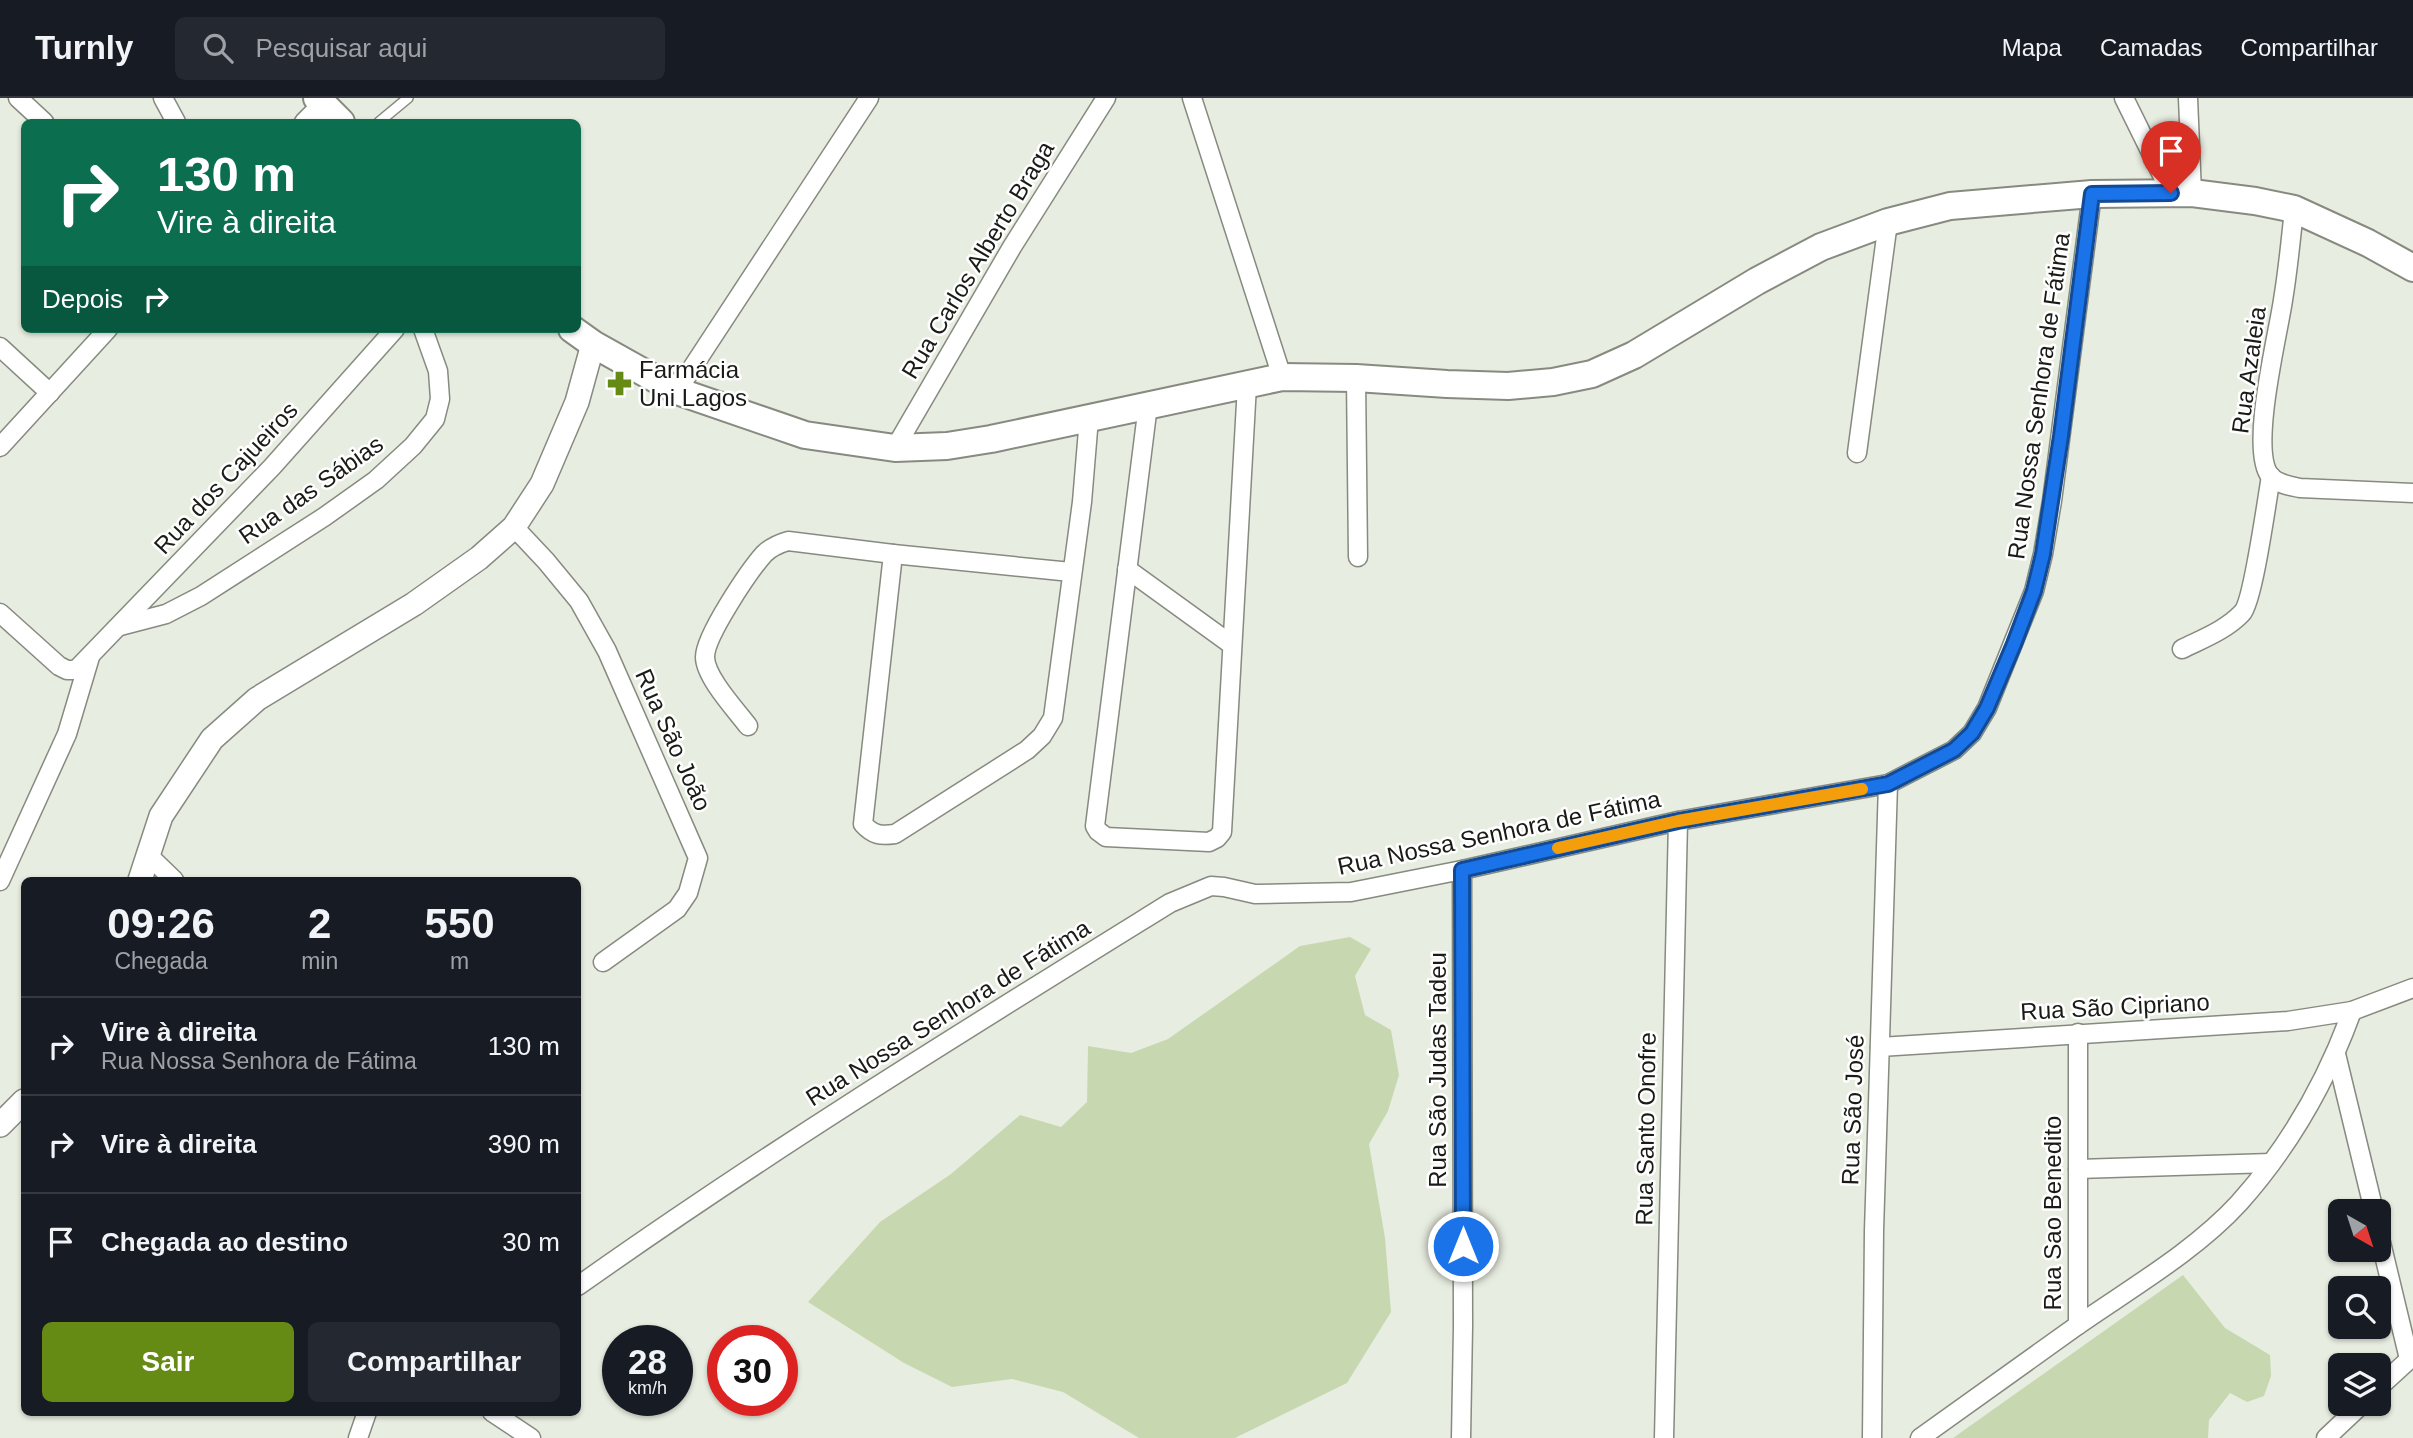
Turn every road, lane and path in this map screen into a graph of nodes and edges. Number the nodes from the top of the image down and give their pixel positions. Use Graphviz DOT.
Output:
graph roads {
  1 [pos="19,98"];
  2 [pos="163,98"];
  3 [pos="408,98"];
  4 [pos="869,98"];
  5 [pos="1106,98"];
  6 [pos="1192,98"];
  7 [pos="2124,98"];
  8 [pos="2189,98"];
  9 [pos="314,108"];
  10 [pos="41,119"];
  11 [pos="174,119"];
  12 [pos="335,119"];
  13 [pos="383,119"];
  14 [pos="2182,193"];
  15 [pos="2092,194"];
  16 [pos="2294,209"];
  17 [pos="1888,222"];
  18 [pos="2413,268"];
  19 [pos="104,333"];
  20 [pos="391,333"];
  21 [pos="424,333"];
  22 [pos="582,337"];
  23 [pos="0,347"];
  24 [pos="1282,377"];
  25 [pos="1356,378"];
  26 [pos="1247,385"];
  27 [pos="677,391"];
  28 [pos="50,393"];
  29 [pos="1148,405"];
  30 [pos="1090,418"];
  31 [pos="0,447"];
  32 [pos="895,448"];
  33 [pos="1857,453"];
  34 [pos="2271,476"];
  35 [pos="2413,493"];
  36 [pos="514,527"];
  37 [pos="893,554"];
  38 [pos="1357,557"];
  39 [pos="1127,569"];
  40 [pos="1071,572"];
  41 [pos="0,613"];
  42 [pos="120,626"];
  43 [pos="1232,645"];
  44 [pos="2182,649"];
  45 [pos="90,657"];
  46 [pos="748,726"];
  47 [pos="1888,784"];
  48 [pos="1678,821"];
  49 [pos="147,854"];
  50 [pos="1462,870"];
  51 [pos="141,877"];
  52 [pos="171,877"];
  53 [pos="0,881"];
  54 [pos="603,961"];
  55 [pos="2413,988"];
  56 [pos="2352,1011"];
  57 [pos="2078,1033"];
  58 [pos="1880,1047"];
  59 [pos="2336,1055"];
  60 [pos="21,1104"];
  61 [pos="0,1125"];
  62 [pos="2271,1163"];
  63 [pos="2078,1169"];
  64 [pos="2371,1199"];
  65 [pos="2386,1262"];
  66 [pos="581,1284"];
  67 [pos="2078,1325"];
  68 [pos="2411,1357"];
  69 [pos="2391,1376"];
  70 [pos="366,1416"];
  71 [pos="498,1416"];
  72 [pos="2349,1416"];
  73 [pos="358,1438"];
  74 [pos="531,1438"];
  75 [pos="1461,1438"];
  76 [pos="1664,1438"];
  77 [pos="1872,1438"];
  78 [pos="1920,1438"];
  79 [pos="2326,1438"];
  1 -- 10 [label="street"];
  2 -- 11 [label="street"];
  3 -- 13 [label="lane"];
  4 -- 27 [label="street"];
  5 -- 32 [label="street, Rua Carlos Alberto Braga"];
  6 -- 24 [label="street"];
  7 -- 14 [label="street"];
  8 -- 14 [label="street"];
  9 -- 12 [label="main road"];
  14 -- 15 [label="main road"];
  14 -- 16 [label="main road"];
  15 -- 17 [label="main road"];
  15 -- 47 [label="street, Rua Nossa Senhora de Fátima"];
  16 -- 18 [label="main road"];
  16 -- 34 [label="street, Rua Azaleia"];
  17 -- 25 [label="main road"];
  17 -- 33 [label="street"];
  19 -- 28 [label="street"];
  20 -- 42 [label="street, Rua dos Cajueiros"];
  21 -- 42 [label="street, Rua das Sábias"];
  22 -- 27 [label="main road"];
  22 -- 36 [label="street"];
  23 -- 28 [label="street"];
  24 -- 25 [label="main road"];
  24 -- 26 [label="main road"];
  25 -- 38 [label="street"];
  26 -- 29 [label="main road"];
  26 -- 43 [label="street"];
  27 -- 32 [label="main road"];
  28 -- 31 [label="street"];
  29 -- 30 [label="main road"];
  29 -- 39 [label="street"];
  30 -- 32 [label="main road"];
  30 -- 40 [label="street"];
  34 -- 35 [label="street"];
  34 -- 44 [label="street"];
  36 -- 49 [label="street"];
  36 -- 54 [label="street, Rua São João"];
  37 -- 40 [label="street"];
  37 -- 40 [label="street"];
  37 -- 46 [label="street"];
  39 -- 43 [label="street"];
  39 -- 43 [label="street"];
  41 -- 45 [label="street, Rua dos Cajueiros"];
  42 -- 45 [label="street, Rua dos Cajueiros"];
  45 -- 53 [label="street, Rua dos Cajueiros"];
  47 -- 48 [label="street, Rua Nossa Senhora de Fátima"];
  47 -- 58 [label="street, Rua São José"];
  48 -- 50 [label="street, Rua Nossa Senhora de Fátima"];
  48 -- 76 [label="street, Rua Santo Onofre"];
  49 -- 51 [label="street"];
  49 -- 52 [label="street"];
  50 -- 66 [label="street, Rua Nossa Senhora de Fátima"];
  50 -- 75 [label="street, Rua São Judas Tadeu"];
  55 -- 56 [label="street, Rua São Cipriano"];
  56 -- 57 [label="street, Rua São Cipriano"];
  56 -- 59 [label="street"];
  57 -- 58 [label="street, Rua São Cipriano"];
  57 -- 63 [label="street, Rua Sao Benedito"];
  58 -- 77 [label="street, Rua São José"];
  59 -- 62 [label="street"];
  59 -- 64 [label="street"];
  60 -- 61 [label="street"];
  62 -- 63 [label="street"];
  62 -- 67 [label="street"];
  63 -- 67 [label="street, Rua Sao Benedito"];
  65 -- 68 [label="street"];
  67 -- 78 [label="street, Rua Sao Benedito"];
  68 -- 69 [label="street"];
  70 -- 73 [label="street"];
  71 -- 74 [label="street"];
  72 -- 79 [label="street"];
}
